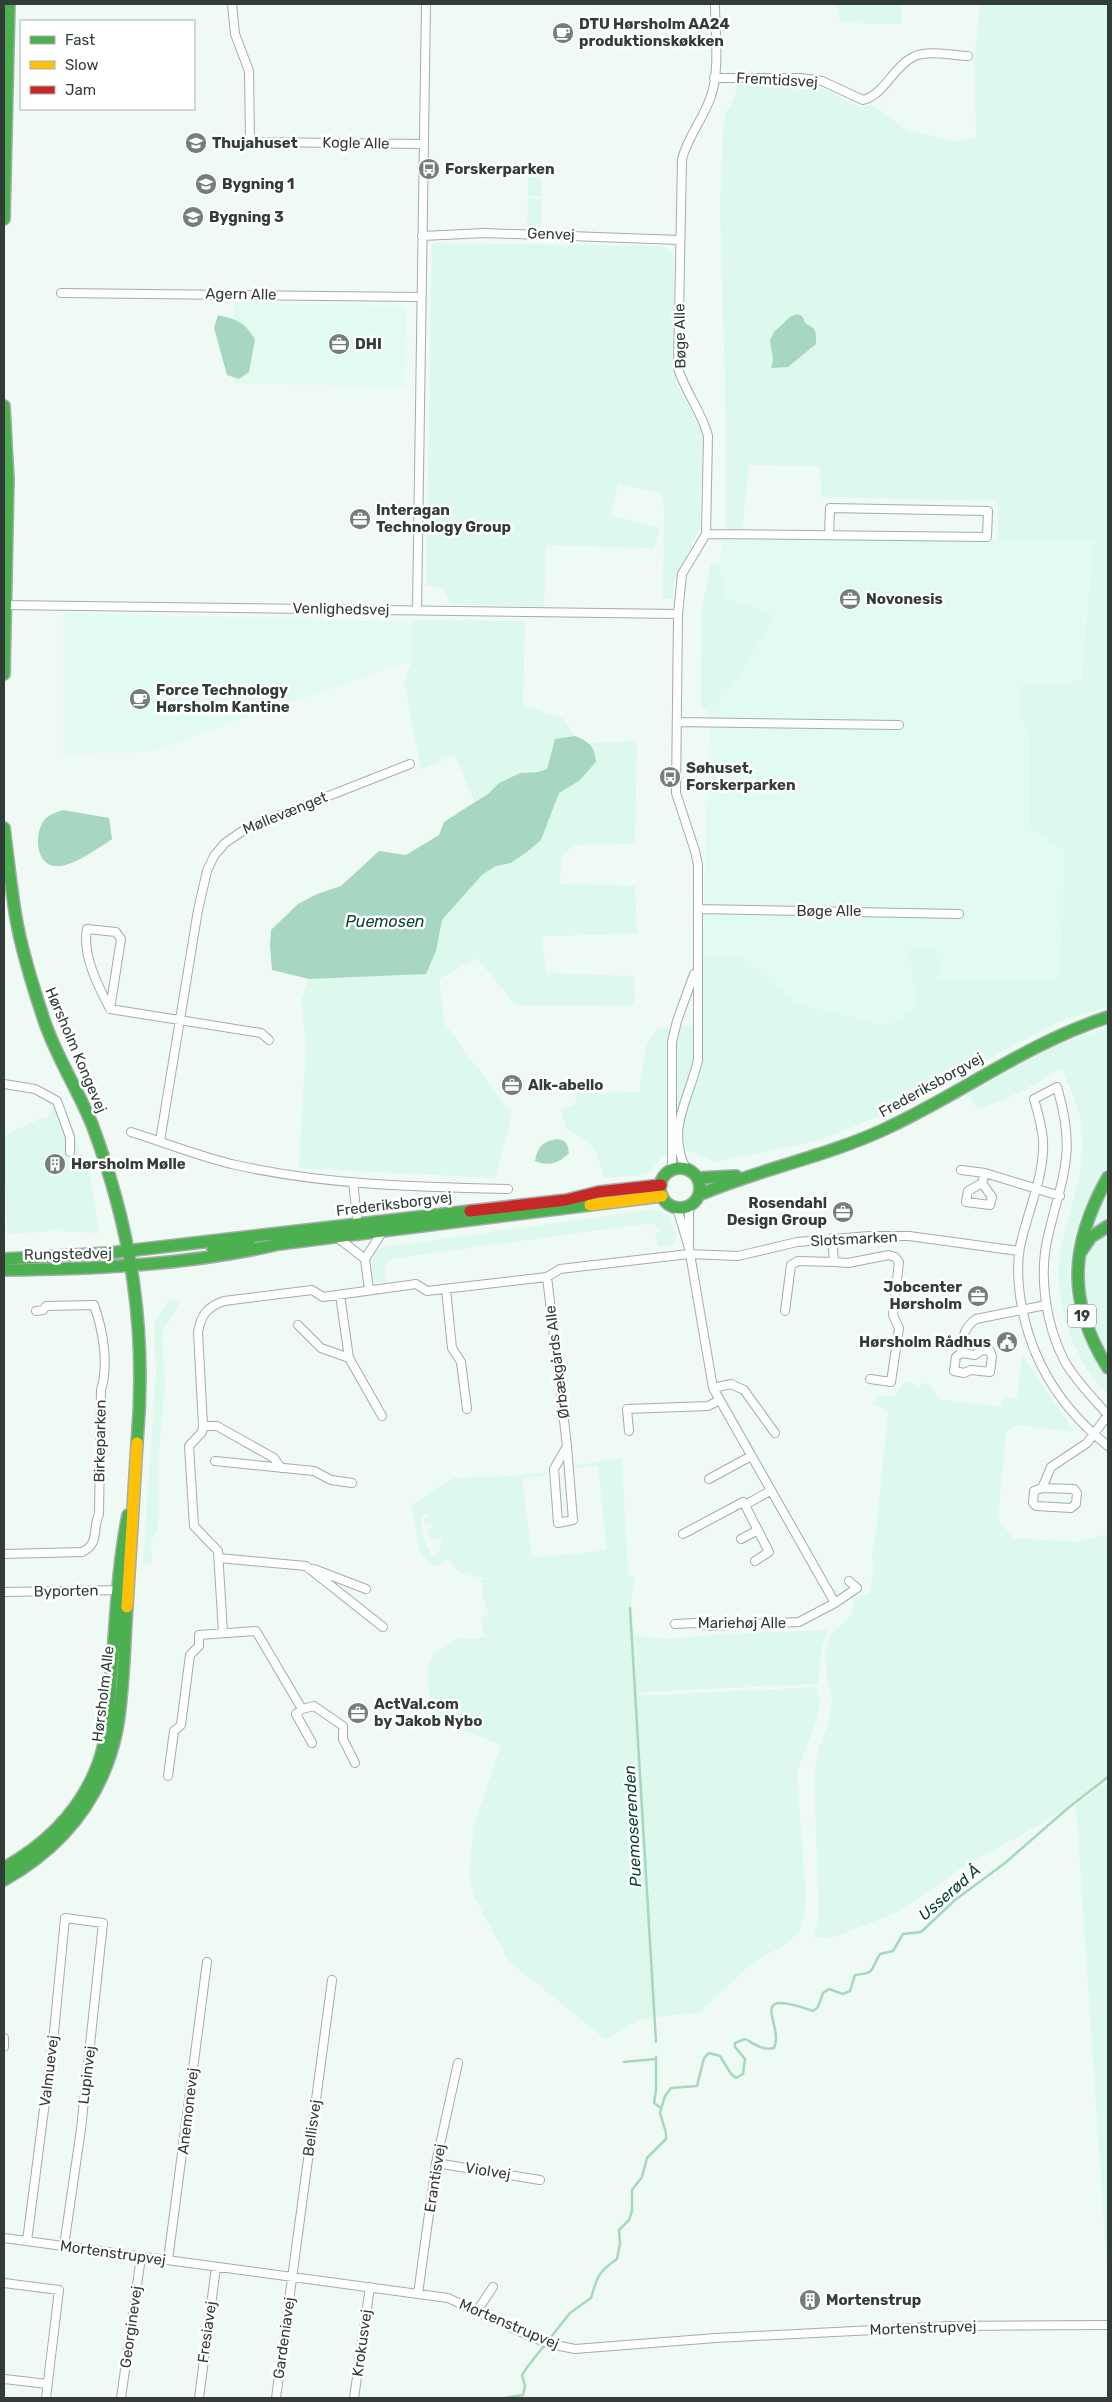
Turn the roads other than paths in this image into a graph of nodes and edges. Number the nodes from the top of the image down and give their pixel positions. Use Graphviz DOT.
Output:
graph roads {
  1 [pos="9,4"];
  2 [pos="232,4"];
  3 [pos="426,4"];
  4 [pos="715,4"];
  5 [pos="968,56"];
  6 [pos="714,78"];
  7 [pos="424,144"];
  8 [pos="4,219"];
  9 [pos="422,236"];
  10 [pos="680,240"];
  11 [pos="62,293"];
  12 [pos="421,297"];
  13 [pos="4,406"];
  14 [pos="706,534"];
  15 [pos="829,535"];
  16 [pos="5,603"];
  17 [pos="416,610"];
  18 [pos="678,614"];
  19 [pos="4,674"];
  20 [pos="677,722"];
  21 [pos="899,725"];
  22 [pos="410,764"];
  23 [pos="4,828"];
  24 [pos="698,908"];
  25 [pos="959,914"];
  26 [pos="697,965"];
  27 [pos="110,1009"];
  28 [pos="1108,1017"];
  29 [pos="180,1022"];
  30 [pos="269,1040"];
  31 [pos="4,1084"];
  32 [pos="131,1132"];
  33 [pos="160,1141"];
  34 [pos="70,1152"];
  35 [pos="686,1169"];
  36 [pos="672,1170"];
  37 [pos="961,1170"];
  38 [pos="766,1172"];
  39 [pos="985,1173"];
  40 [pos="1108,1177"];
  41 [pos="698,1178"];
  42 [pos="354,1182"];
  43 [pos="982,1183"];
  44 [pos="508,1189"];
  45 [pos="1036,1189"];
  46 [pos="661,1190"];
  47 [pos="699,1194"];
  48 [pos="1060,1196"];
  49 [pos="690,1206"];
  50 [pos="677,1208"];
  51 [pos="1108,1226"];
  52 [pos="358,1229"];
  53 [pos="382,1232"];
  54 [pos="277,1233"];
  55 [pos="338,1238"];
  56 [pos="832,1238"];
  57 [pos="129,1250"];
  58 [pos="1019,1250"];
  59 [pos="689,1251"];
  60 [pos="1078,1257"];
  61 [pos="4,1259"];
  62 [pos="365,1259"];
  63 [pos="834,1262"];
  64 [pos="132,1267"];
  65 [pos="4,1268"];
  66 [pos="548,1277"];
  67 [pos="446,1289"];
  68 [pos="369,1290"];
  69 [pos="340,1295"];
  70 [pos="1046,1305"];
  71 [pos="1022,1310"];
  72 [pos="36,1311"];
  73 [pos="784,1311"];
  74 [pos="298,1325"];
  75 [pos="961,1353"];
  76 [pos="349,1358"];
  77 [pos="1108,1368"];
  78 [pos="870,1379"];
  79 [pos="712,1388"];
  80 [pos="720,1400"];
  81 [pos="467,1409"];
  82 [pos="1108,1415"];
  83 [pos="382,1416"];
  84 [pos="203,1426"];
  85 [pos="629,1431"];
  86 [pos="775,1434"];
  87 [pos="1093,1434"];
  88 [pos="567,1446"];
  89 [pos="1108,1446"];
  90 [pos="751,1456"];
  91 [pos="216,1461"];
  92 [pos="281,1468"];
  93 [pos="709,1479"];
  94 [pos="352,1483"];
  95 [pos="1042,1488"];
  96 [pos="770,1491"];
  97 [pos="745,1505"];
  98 [pos="758,1530"];
  99 [pos="683,1534"];
  100 [pos="741,1539"];
  101 [pos="4,1554"];
  102 [pos="219,1558"];
  103 [pos="755,1561"];
  104 [pos="306,1566"];
  105 [pos="849,1581"];
  106 [pos="366,1589"];
  107 [pos="124,1590"];
  108 [pos="4,1592"];
  109 [pos="835,1603"];
  110 [pos="675,1624"];
  111 [pos="383,1627"];
  112 [pos="224,1633"];
  113 [pos="302,1709"];
  114 [pos="312,1744"];
  115 [pos="356,1763"];
  116 [pos="168,1776"];
  117 [pos="4,1868"];
  118 [pos="4,1880"];
  119 [pos="83,1920"];
  120 [pos="207,1962"];
  121 [pos="332,1980"];
  122 [pos="4,2038"];
  123 [pos="4,2047"];
  124 [pos="458,2063"];
  125 [pos="436,2163"];
  126 [pos="540,2180"];
  127 [pos="4,2238"];
  128 [pos="27,2241"];
  129 [pos="64,2246"];
  130 [pos="141,2256"];
  131 [pos="168,2260"];
  132 [pos="216,2267"];
  133 [pos="292,2277"];
  134 [pos="4,2283"];
  135 [pos="370,2287"];
  136 [pos="493,2287"];
  137 [pos="418,2294"];
  138 [pos="477,2311"];
  139 [pos="1108,2325"];
  140 [pos="4,2379"];
  141 [pos="48,2384"];
  142 [pos="46,2398"];
  143 [pos="121,2398"];
  144 [pos="199,2398"];
  145 [pos="276,2398"];
  146 [pos="354,2398"];
  1 -- 8 [label="main road"];
  2 -- 7 [label="street, Kogle Alle"];
  3 -- 7 [label="street"];
  4 -- 6 [label="street, Bøge Alle"];
  5 -- 6 [label="street, Fremtidsvej"];
  6 -- 10 [label="street, Bøge Alle"];
  7 -- 9 [label="street"];
  9 -- 10 [label="street, Genvej"];
  9 -- 12 [label="street"];
  10 -- 14 [label="street, Bøge Alle"];
  11 -- 12 [label="street, Agern Alle"];
  12 -- 17 [label="street"];
  13 -- 16 [label="main road"];
  14 -- 15 [label="street"];
  14 -- 18 [label="street, Bøge Alle"];
  15 -- 15 [label="street"];
  16 -- 17 [label="street, Venlighedsvej"];
  16 -- 19 [label="main road"];
  17 -- 18 [label="street, Venlighedsvej"];
  18 -- 20 [label="street, Bøge Alle"];
  20 -- 21 [label="street"];
  20 -- 24 [label="street, Bøge Alle"];
  22 -- 29 [label="street, Møllevænget"];
  23 -- 57 [label="main road, Hørsholm Kongevej"];
  24 -- 25 [label="street, Bøge Alle"];
  24 -- 26 [label="street, Bøge Alle"];
  26 -- 35 [label="street, Bøge Alle"];
  26 -- 36 [label="street, Bøge Alle"];
  27 -- 27 [label="street"];
  27 -- 29 [label="street"];
  28 -- 38 [label="main road, Frederiksborgvej"];
  29 -- 30 [label="street"];
  29 -- 33 [label="street, Møllevænget"];
  31 -- 34 [label="street"];
  32 -- 33 [label="street"];
  33 -- 42 [label="street"];
  35 -- 36 [label="main road"];
  35 -- 41 [label="main road"];
  36 -- 46 [label="main road"];
  37 -- 39 [label="street"];
  38 -- 41 [label="main road, Frederiksborgvej"];
  38 -- 47 [label="main road, Frederiksborgvej"];
  39 -- 43 [label="street"];
  39 -- 45 [label="street"];
  40 -- 60 [label="main road, 19"];
  41 -- 47 [label="main road"];
  42 -- 44 [label="street"];
  42 -- 52 [label="street"];
  45 -- 48 [label="street"];
  45 -- 48 [label="street"];
  45 -- 58 [label="street"];
  46 -- 50 [label="main road"];
  46 -- 52 [label="main road, Frederiksborgvej"];
  46 -- 53 [label="main road, Frederiksborgvej"];
  47 -- 49 [label="main road"];
  48 -- 70 [label="street"];
  49 -- 50 [label="main road"];
  49 -- 59 [label="street"];
  50 -- 59 [label="street"];
  51 -- 60 [label="main road"];
  52 -- 53 [label="main road, Frederiksborgvej"];
  52 -- 54 [label="main road, Frederiksborgvej"];
  52 -- 55 [label="main road, Frederiksborgvej"];
  53 -- 62 [label="street"];
  54 -- 57 [label="main road, Frederiksborgvej"];
  54 -- 64 [label="main road"];
  55 -- 62 [label="street"];
  55 -- 64 [label="main road, Frederiksborgvej"];
  56 -- 58 [label="street, Slotsmarken"];
  56 -- 59 [label="street, Slotsmarken"];
  56 -- 63 [label="street"];
  57 -- 61 [label="main road, Rungstedvej"];
  57 -- 64 [label="main road, Hørsholm Alle"];
  57 -- 65 [label="main road"];
  58 -- 71 [label="street"];
  59 -- 66 [label="street"];
  59 -- 79 [label="street"];
  60 -- 77 [label="main road, 19"];
  62 -- 68 [label="street"];
  63 -- 73 [label="street"];
  63 -- 78 [label="street"];
  64 -- 65 [label="main road, Rungstedvej"];
  64 -- 107 [label="main road, Hørsholm Alle"];
  66 -- 67 [label="street"];
  66 -- 88 [label="street, Ørbækgårds Alle"];
  67 -- 68 [label="street"];
  67 -- 81 [label="street"];
  68 -- 69 [label="street"];
  69 -- 76 [label="street"];
  69 -- 84 [label="street"];
  70 -- 71 [label="street"];
  70 -- 82 [label="street"];
  71 -- 75 [label="street"];
  71 -- 87 [label="street"];
  72 -- 101 [label="street, Birkeparken"];
  74 -- 76 [label="street"];
  75 -- 75 [label="street"];
  76 -- 83 [label="street"];
  79 -- 80 [label="street"];
  79 -- 86 [label="street"];
  80 -- 85 [label="street"];
  80 -- 90 [label="street"];
  82 -- 87 [label="street"];
  84 -- 92 [label="street"];
  84 -- 102 [label="street"];
  87 -- 89 [label="street"];
  87 -- 95 [label="street"];
  88 -- 88 [label="street, Ørbækgårds Alle"];
  90 -- 93 [label="street"];
  90 -- 96 [label="street"];
  91 -- 92 [label="street"];
  92 -- 94 [label="street"];
  95 -- 95 [label="street"];
  96 -- 97 [label="street"];
  96 -- 109 [label="street"];
  97 -- 98 [label="street"];
  97 -- 99 [label="street"];
  98 -- 100 [label="street"];
  98 -- 103 [label="street"];
  102 -- 104 [label="street"];
  102 -- 112 [label="street"];
  104 -- 106 [label="street"];
  104 -- 111 [label="street"];
  105 -- 109 [label="street, Mariehøj Alle"];
  107 -- 108 [label="street, Byporten"];
  107 -- 117 [label="main road, Hørsholm Alle"];
  107 -- 118 [label="main road, Hørsholm Alle"];
  109 -- 110 [label="street, Mariehøj Alle"];
  112 -- 113 [label="street"];
  112 -- 116 [label="street"];
  113 -- 114 [label="street"];
  113 -- 115 [label="street"];
  119 -- 128 [label="street, Valmuevej"];
  119 -- 129 [label="street, Lupinvej"];
  120 -- 131 [label="street, Anemonevej"];
  121 -- 133 [label="street, Bellisvej"];
  122 -- 123 [label="street"];
  124 -- 125 [label="street, Erantisvej"];
  125 -- 126 [label="street, Violvej"];
  125 -- 137 [label="street, Erantisvej"];
  127 -- 128 [label="street, Mortenstrupvej"];
  128 -- 129 [label="street, Mortenstrupvej"];
  129 -- 130 [label="street, Mortenstrupvej"];
  130 -- 131 [label="street, Mortenstrupvej"];
  130 -- 143 [label="street, Georginevej"];
  131 -- 132 [label="street, Mortenstrupvej"];
  132 -- 133 [label="street, Mortenstrupvej"];
  132 -- 144 [label="street, Fresiavej"];
  133 -- 135 [label="street, Mortenstrupvej"];
  133 -- 145 [label="street, Gardeniavej"];
  134 -- 141 [label="street"];
  135 -- 137 [label="street, Mortenstrupvej"];
  135 -- 146 [label="street, Krokusvej"];
  136 -- 138 [label="street"];
  137 -- 138 [label="street, Mortenstrupvej"];
  138 -- 139 [label="street, Mortenstrupvej"];
  140 -- 141 [label="street"];
  141 -- 142 [label="street"];
}
